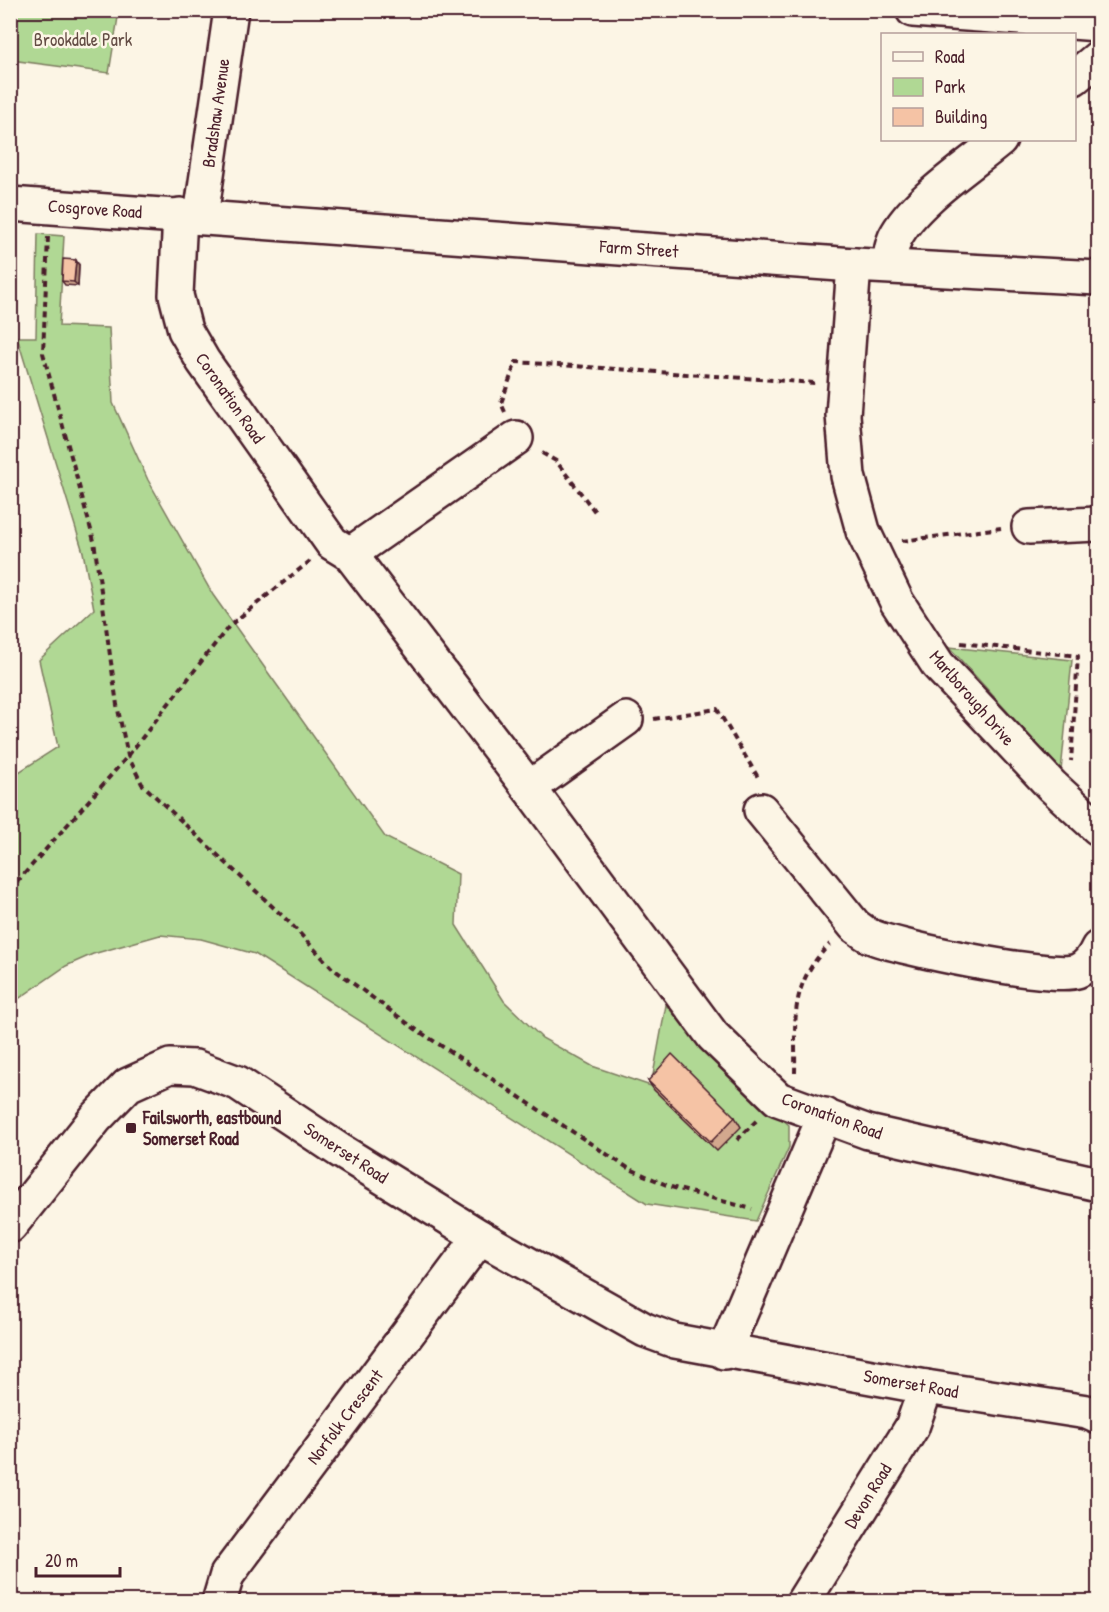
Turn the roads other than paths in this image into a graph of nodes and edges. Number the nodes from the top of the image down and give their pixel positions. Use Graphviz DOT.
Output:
graph roads {
  1 [pos="231,10"];
  2 [pos="913,10"];
  3 [pos="1098,24"];
  4 [pos="1098,58"];
  5 [pos="1076,76"];
  6 [pos="999,141"];
  7 [pos="10,204"];
  8 [pos="191,216"];
  9 [pos="854,265"];
  10 [pos="889,266"];
  11 [pos="1098,278"];
  12 [pos="516,438"];
  13 [pos="1098,524"];
  14 [pos="1029,527"];
  15 [pos="341,549"];
  16 [pos="626,719"];
  17 [pos="529,788"];
  18 [pos="761,810"];
  19 [pos="1098,828"];
  20 [pos="1098,948"];
  21 [pos="825,1115"];
  22 [pos="1098,1184"];
  23 [pos="10,1226"];
  24 [pos="480,1237"];
  25 [pos="724,1352"];
  26 [pos="926,1387"];
  27 [pos="1098,1417"];
  28 [pos="219,1602"];
  29 [pos="803,1602"];
  1 -- 8 [label="street, Bradshaw Avenue"];
  2 -- 3 [label="street"];
  4 -- 5 [label="street"];
  6 -- 10 [label="street"];
  7 -- 8 [label="street, Cosgrove Road"];
  8 -- 9 [label="street, Farm Street"];
  8 -- 15 [label="street, Coronation Road"];
  9 -- 10 [label="street, Farm Street"];
  9 -- 19 [label="street, Marlborough Drive"];
  10 -- 11 [label="street, Farm Street"];
  12 -- 15 [label="street"];
  13 -- 14 [label="street"];
  15 -- 17 [label="street, Coronation Road"];
  16 -- 17 [label="street"];
  17 -- 21 [label="street, Coronation Road"];
  18 -- 20 [label="street"];
  21 -- 22 [label="street, Coronation Road"];
  21 -- 25 [label="street"];
  23 -- 24 [label="street, Somerset Road"];
  24 -- 25 [label="street, Somerset Road"];
  24 -- 28 [label="street, Norfolk Crescent"];
  25 -- 26 [label="street, Somerset Road"];
  26 -- 27 [label="street, Somerset Road"];
  26 -- 29 [label="street, Devon Road"];
}
